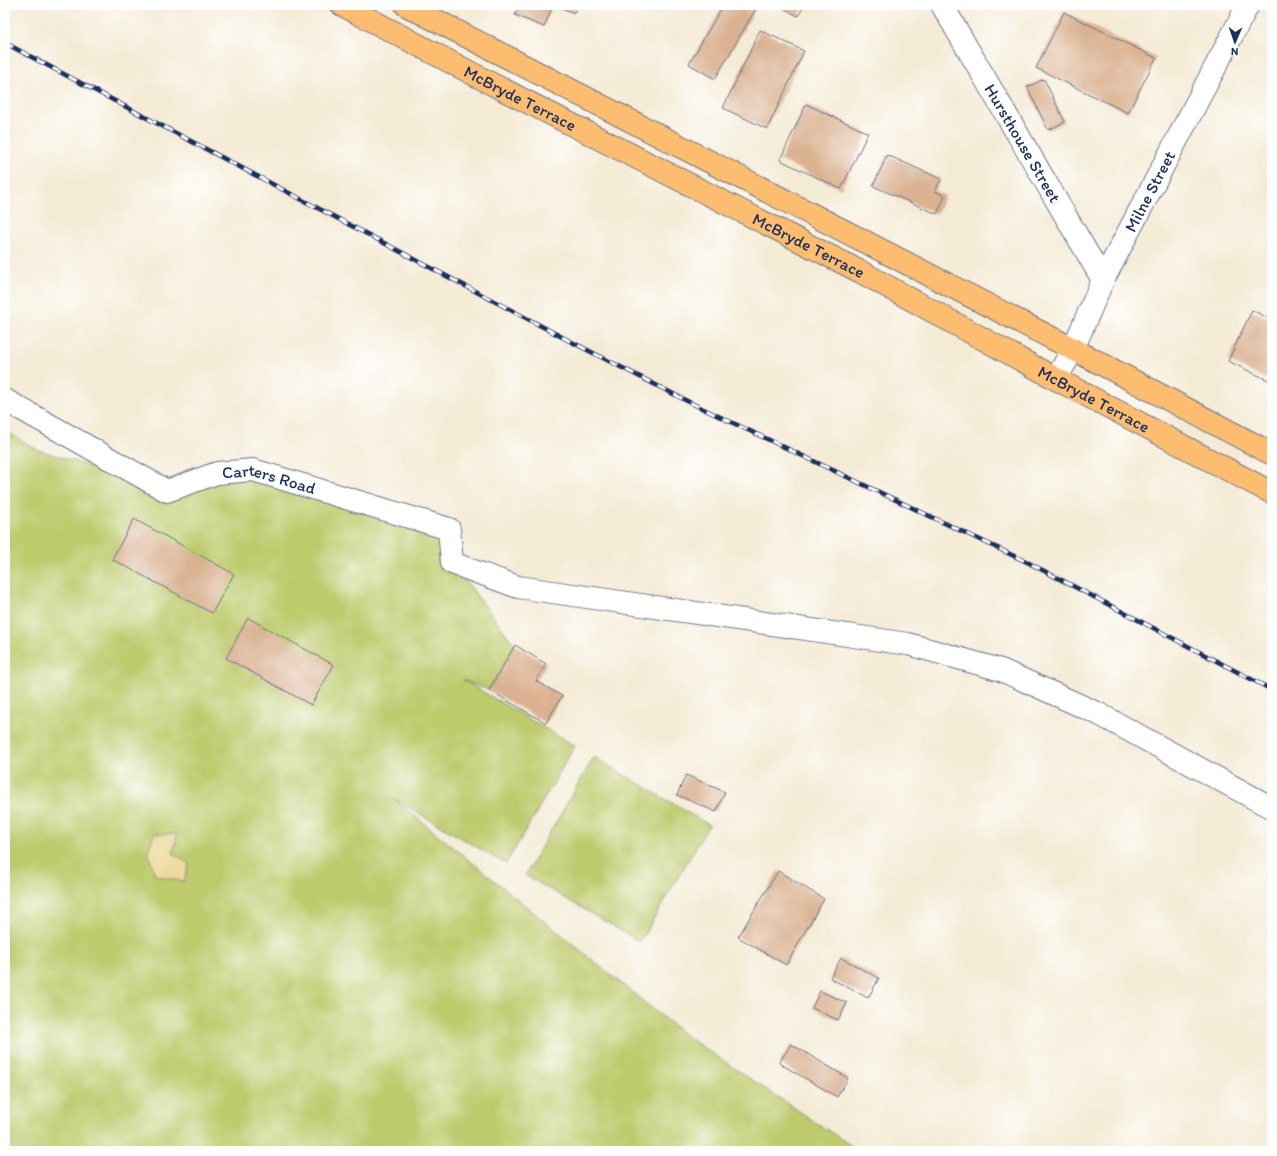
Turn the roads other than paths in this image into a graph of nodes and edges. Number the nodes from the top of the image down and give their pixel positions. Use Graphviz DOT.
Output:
graph roads {
  1 [pos="342,5"];
  2 [pos="406,5"];
  3 [pos="942,5"];
  4 [pos="1248,5"];
  5 [pos="1104,280"];
  6 [pos="1073,349"];
  7 [pos="1056,379"];
  8 [pos="5,400"];
  9 [pos="1272,454"];
  10 [pos="1272,493"];
  11 [pos="1272,808"];
  1 -- 7 [label="main road, McBryde Terrace"];
  2 -- 6 [label="main road, McBryde Terrace"];
  3 -- 5 [label="street, Hursthouse Street"];
  4 -- 5 [label="street, Milne Street"];
  5 -- 6 [label="street, Milne Street"];
  6 -- 7 [label="street, Milne Street"];
  6 -- 9 [label="main road, McBryde Terrace"];
  7 -- 10 [label="main road, McBryde Terrace"];
  8 -- 11 [label="street, Carters Road"];
}
